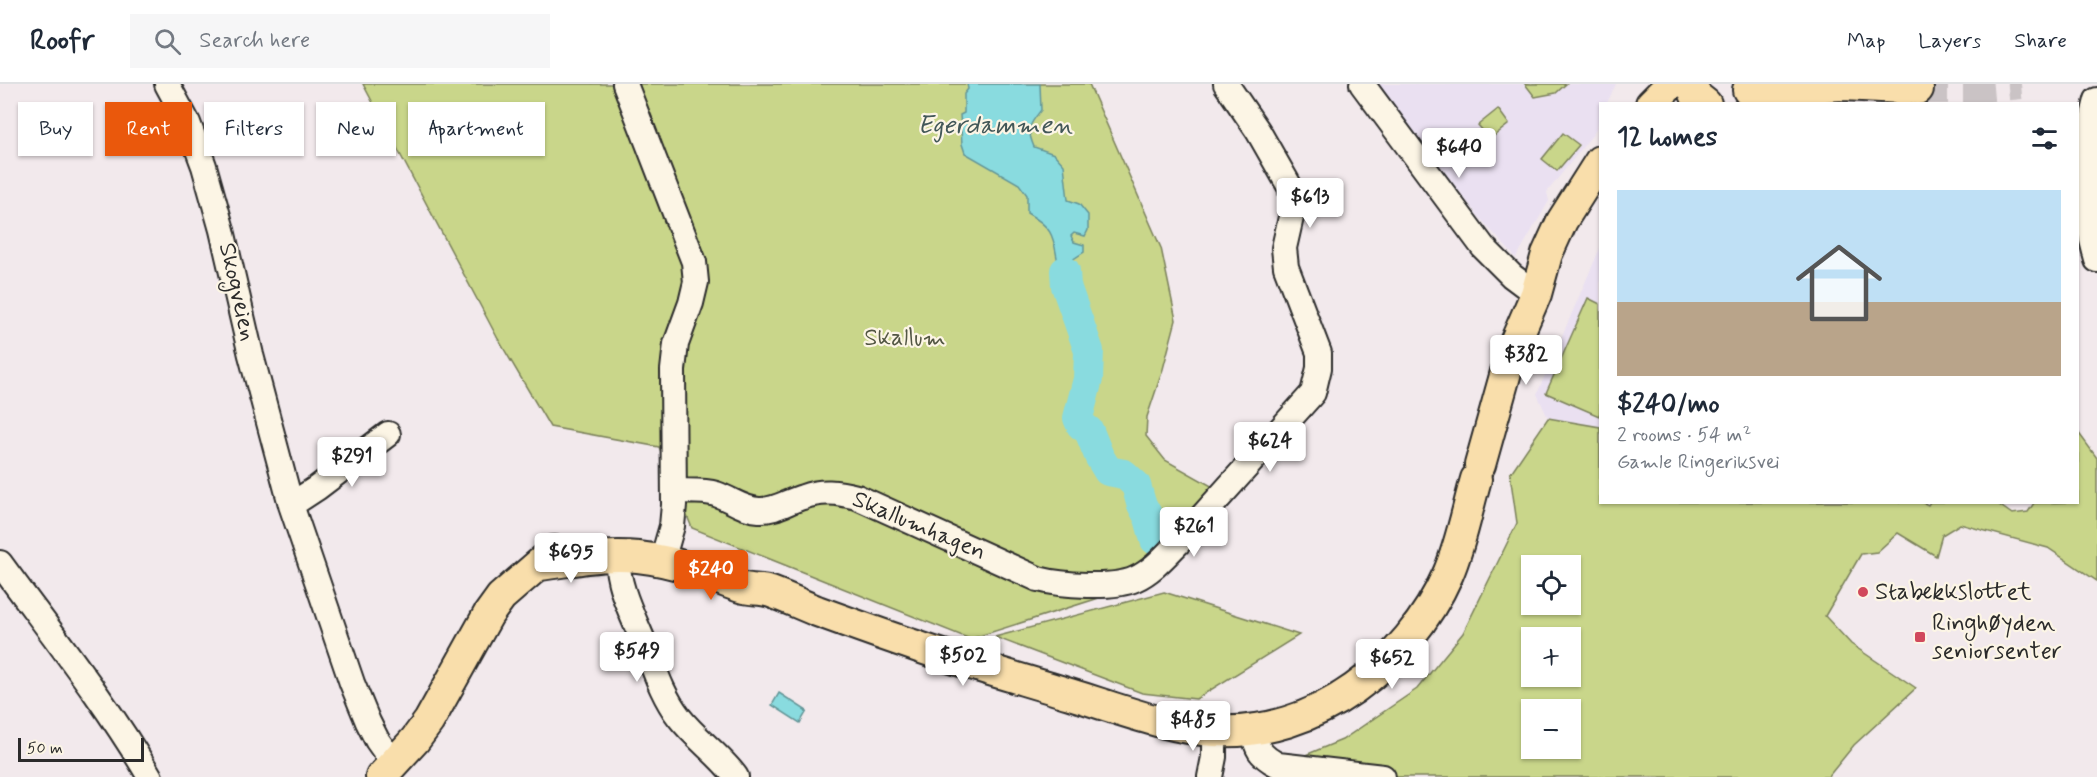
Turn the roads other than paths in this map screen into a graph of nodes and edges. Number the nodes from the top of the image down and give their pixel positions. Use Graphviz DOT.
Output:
graph roads {
  1 [pos="167,84"];
  2 [pos="625,84"];
  3 [pos="1226,84"];
  4 [pos="1362,84"];
  5 [pos="1671,84"];
  6 [pos="1691,84"];
  7 [pos="1843,84"];
  8 [pos="1918,89"];
  9 [pos="1744,92"];
  10 [pos="2097,99"];
  11 [pos="1653,102"];
  12 [pos="1704,102"];
  13 [pos="1599,163"];
  14 [pos="1599,186"];
  15 [pos="2097,260"];
  16 [pos="1536,294"];
  17 [pos="388,434"];
  18 [pos="674,491"];
  19 [pos="291,505"];
  20 [pos="664,553"];
  21 [pos="617,555"];
  22 [pos="0,563"];
  23 [pos="539,565"];
  24 [pos="1252,729"];
  25 [pos="1214,731"];
  26 [pos="387,770"];
  27 [pos="150,777"];
  28 [pos="736,777"];
  29 [pos="1210,777"];
  30 [pos="1383,777"];
  1 -- 19 [label="street, Skogveien"];
  2 -- 18 [label="street"];
  3 -- 18 [label="street, Skallumhagen"];
  4 -- 16 [label="street"];
  5 -- 11 [label="main road"];
  6 -- 12 [label="main road"];
  7 -- 8 [label="main road"];
  7 -- 9 [label="main road"];
  10 -- 15 [label="street"];
  13 -- 16 [label="main road"];
  14 -- 16 [label="main road"];
  16 -- 24 [label="main road"];
  17 -- 19 [label="street"];
  18 -- 20 [label="street"];
  19 -- 26 [label="street, Skogveien"];
  20 -- 21 [label="main road"];
  20 -- 23 [label="main road"];
  20 -- 25 [label="main road"];
  21 -- 23 [label="main road"];
  21 -- 28 [label="street"];
  22 -- 27 [label="street"];
  23 -- 26 [label="main road"];
  24 -- 25 [label="main road"];
  24 -- 30 [label="street"];
  25 -- 29 [label="street"];
}
